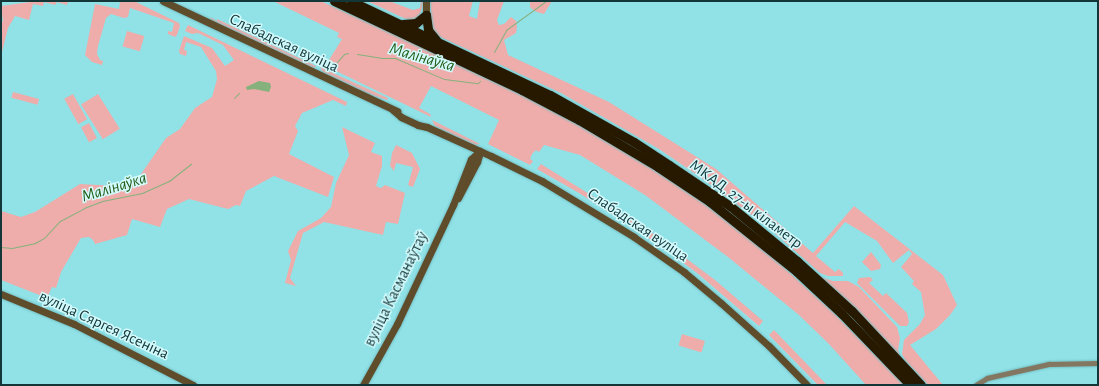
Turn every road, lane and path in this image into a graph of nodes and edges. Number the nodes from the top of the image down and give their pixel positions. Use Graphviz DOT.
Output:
graph roads {
  1 [pos="163,1"];
  2 [pos="334,1"];
  3 [pos="352,1"];
  4 [pos="426,1"];
  5 [pos="426,15"];
  6 [pos="398,22"];
  7 [pos="438,42"];
  8 [pos="523,87"];
  9 [pos="480,151"];
  10 [pos="1,294"];
  11 [pos="1098,363"];
  12 [pos="193,385"];
  13 [pos="363,385"];
  14 [pos="807,385"];
  15 [pos="910,385"];
  16 [pos="921,385"];
  17 [pos="976,385"];
  1 -- 9 [label="main road, Слабадская вуліца"];
  2 -- 8 [label="highway"];
  3 -- 6 [label="highway"];
  4 -- 5 [label="main road"];
  5 -- 6 [label="highway"];
  5 -- 7 [label="highway"];
  6 -- 7 [label="highway"];
  7 -- 8 [label="highway"];
  8 -- 15 [label="highway, МКАД, 27-ы кіламетр"];
  8 -- 16 [label="highway, МКАД, 27-ы кіламетр"];
  9 -- 13 [label="main road, вуліца Касманаўтаў"];
  9 -- 14 [label="main road, Слабадская вуліца"];
  10 -- 12 [label="main road, вуліца Сяргея Ясеніна"];
  11 -- 17 [label="street"];
}
